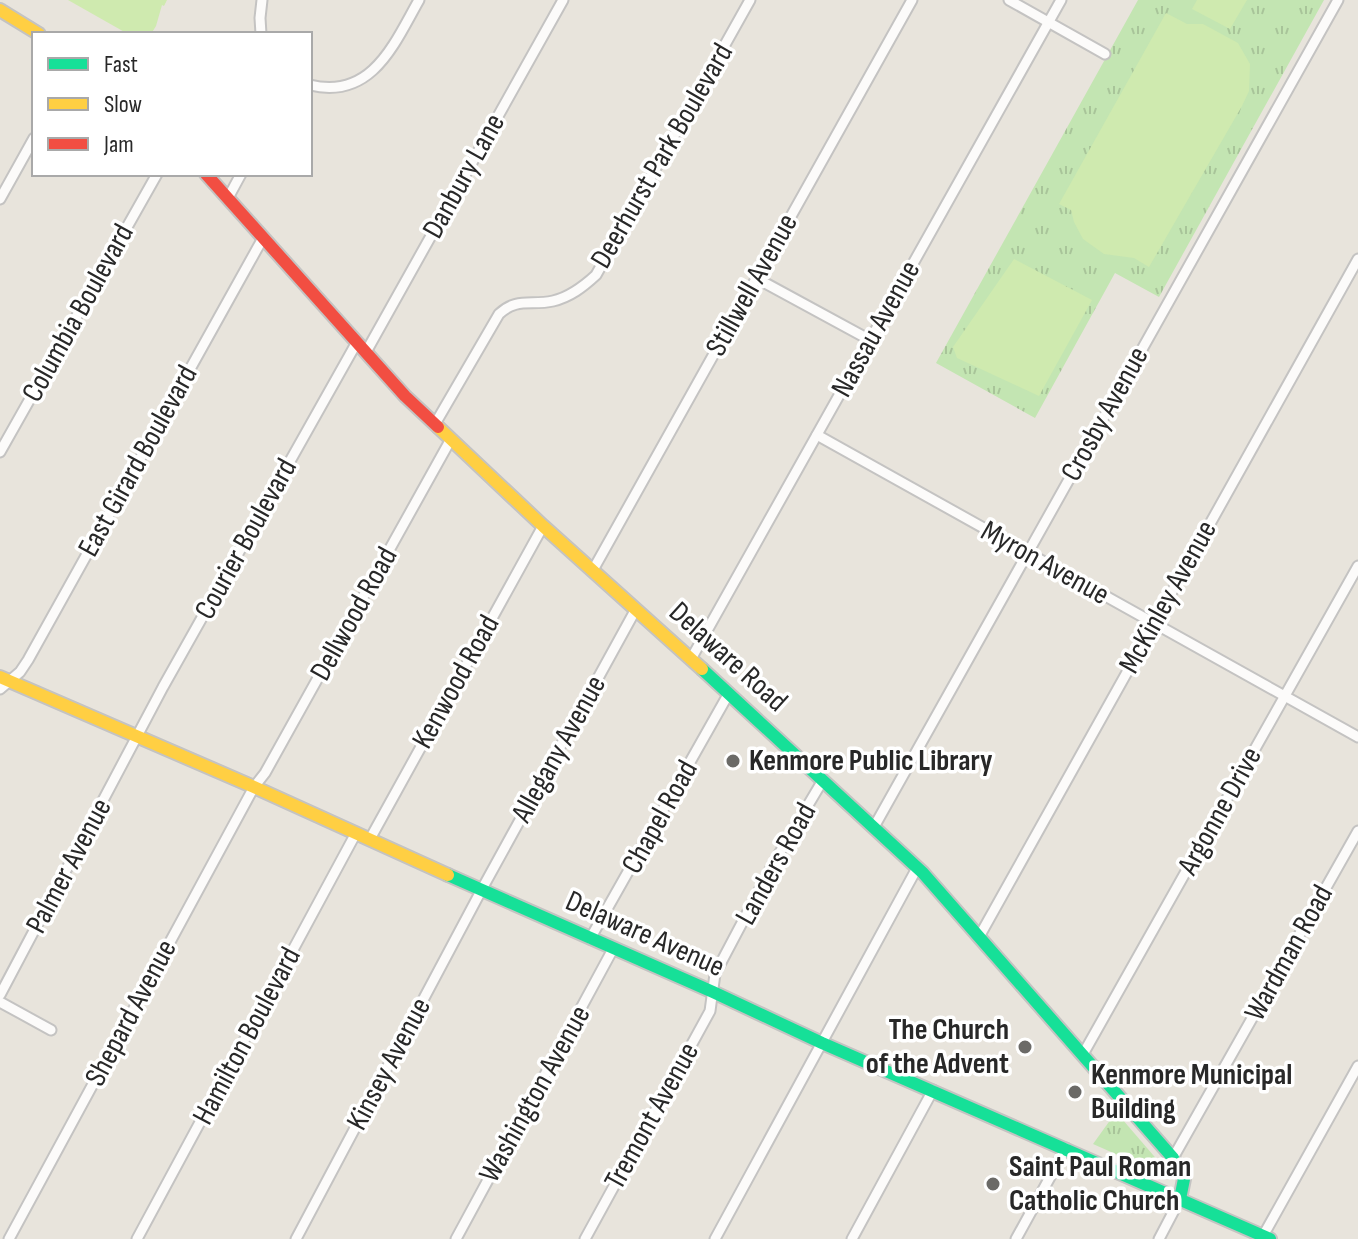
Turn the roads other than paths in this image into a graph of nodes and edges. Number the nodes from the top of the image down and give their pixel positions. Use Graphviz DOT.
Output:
graph roads {
  1 [pos="262,0"];
  2 [pos="419,0"];
  3 [pos="563,0"];
  4 [pos="750,0"];
  5 [pos="912,0"];
  6 [pos="1009,0"];
  7 [pos="1061,0"];
  8 [pos="1338,0"];
  9 [pos="0,10"];
  10 [pos="1049,22"];
  11 [pos="36,32"];
  12 [pos="261,32"];
  13 [pos="1105,54"];
  14 [pos="312,86"];
  15 [pos="32,142"];
  16 [pos="156,176"];
  17 [pos="208,176"];
  18 [pos="240,176"];
  19 [pos="228,198"];
  20 [pos="0,199"];
  21 [pos="263,238"];
  22 [pos="1358,259"];
  23 [pos="756,278"];
  24 [pos="870,340"];
  25 [pos="361,347"];
  26 [pos="435,424"];
  27 [pos="817,435"];
  28 [pos="451,439"];
  29 [pos="0,452"];
  30 [pos="543,526"];
  31 [pos="1027,553"];
  32 [pos="1358,566"];
  33 [pos="593,570"];
  34 [pos="636,609"];
  35 [pos="1153,623"];
  36 [pos="691,659"];
  37 [pos="3,682"];
  38 [pos="729,693"];
  39 [pos="1285,696"];
  40 [pos="137,737"];
  41 [pos="1358,737"];
  42 [pos="823,780"];
  43 [pos="254,787"];
  44 [pos="874,827"];
  45 [pos="1358,831"];
  46 [pos="356,833"];
  47 [pos="370,839"];
  48 [pos="917,868"];
  49 [pos="482,889"];
  50 [pos="979,937"];
  51 [pos="590,939"];
  52 [pos="613,949"];
  53 [pos="713,992"];
  54 [pos="0,995"];
  55 [pos="0,1002"];
  56 [pos="51,1030"];
  57 [pos="822,1043"];
  58 [pos="1082,1056"];
  59 [pos="1358,1066"];
  60 [pos="933,1090"];
  61 [pos="1066,1148"];
  62 [pos="1173,1158"];
  63 [pos="1180,1199"];
  64 [pos="1266,1238"];
  65 [pos="9,1239"];
  66 [pos="137,1239"];
  67 [pos="296,1239"];
  68 [pos="456,1239"];
  69 [pos="585,1239"];
  70 [pos="715,1239"];
  71 [pos="852,1239"];
  72 [pos="1016,1239"];
  73 [pos="1159,1239"];
  1 -- 12 [label="street"];
  2 -- 14 [label="street"];
  3 -- 25 [label="street, Danbury Lane"];
  4 -- 26 [label="street, Deerhurst Park Boulevard"];
  5 -- 23 [label="street, Stillwell Avenue"];
  6 -- 10 [label="street"];
  7 -- 10 [label="street, Nassau Avenue"];
  8 -- 31 [label="street, Crosby Avenue"];
  9 -- 11 [label="street"];
  10 -- 13 [label="street"];
  10 -- 24 [label="street, Nassau Avenue"];
  15 -- 20 [label="street"];
  16 -- 29 [label="street, Columbia Boulevard"];
  17 -- 19 [label="street, Delaware Road"];
  18 -- 19 [label="street"];
  19 -- 21 [label="street, Delaware Road"];
  21 -- 25 [label="street, Delaware Road"];
  21 -- 37 [label="street, East Girard Boulevard"];
  22 -- 35 [label="street, McKinley Avenue"];
  23 -- 24 [label="street"];
  23 -- 33 [label="street, Stillwell Avenue"];
  24 -- 27 [label="street, Nassau Avenue"];
  25 -- 26 [label="street, Delaware Road"];
  25 -- 40 [label="street, Courier Boulevard"];
  26 -- 28 [label="street, Delaware Road"];
  27 -- 31 [label="street, Myron Avenue"];
  27 -- 36 [label="street, Nassau Avenue"];
  28 -- 30 [label="street, Delaware Road"];
  28 -- 43 [label="street, Dellwood Road"];
  30 -- 33 [label="street, Delaware Road"];
  30 -- 47 [label="street, Kenwood Road"];
  31 -- 35 [label="street, Myron Avenue"];
  31 -- 44 [label="street, Crosby Avenue"];
  32 -- 39 [label="street, Argonne Drive"];
  33 -- 34 [label="street, Delaware Road"];
  34 -- 36 [label="street, Delaware Road"];
  34 -- 49 [label="street, Allegany Avenue"];
  35 -- 39 [label="street, Myron Avenue"];
  35 -- 50 [label="street, McKinley Avenue"];
  36 -- 38 [label="street, Delaware Road"];
  37 -- 40 [label="street, Delaware Avenue"];
  38 -- 42 [label="street, Delaware Road"];
  38 -- 51 [label="street, Chapel Road"];
  39 -- 41 [label="street, Myron Avenue"];
  39 -- 58 [label="street, Argonne Drive"];
  40 -- 43 [label="street, Delaware Avenue"];
  40 -- 54 [label="street, Palmer Avenue"];
  42 -- 44 [label="street, Delaware Road"];
  42 -- 53 [label="street, Landers Road"];
  43 -- 46 [label="street, Delaware Avenue"];
  43 -- 65 [label="street, Shepard Avenue"];
  44 -- 48 [label="street, Delaware Road"];
  45 -- 62 [label="street, Wardman Road"];
  46 -- 47 [label="street, Delaware Avenue"];
  46 -- 66 [label="street, Hamilton Boulevard"];
  47 -- 49 [label="street, Delaware Avenue"];
  48 -- 50 [label="street, Delaware Road"];
  48 -- 57 [label="street"];
  49 -- 51 [label="street, Delaware Avenue"];
  49 -- 67 [label="street, Kinsey Avenue"];
  50 -- 58 [label="street, Delaware Road"];
  51 -- 52 [label="street, Delaware Avenue"];
  52 -- 53 [label="street, Delaware Avenue"];
  52 -- 68 [label="street, Washington Avenue"];
  53 -- 57 [label="street, Delaware Avenue"];
  53 -- 69 [label="street, Tremont Avenue"];
  55 -- 56 [label="street"];
  57 -- 60 [label="street, Delaware Avenue"];
  57 -- 70 [label="street"];
  58 -- 62 [label="street, Delaware Road"];
  59 -- 64 [label="street"];
  60 -- 61 [label="street, Delaware Avenue"];
  60 -- 71 [label="street"];
  61 -- 63 [label="street, Delaware Avenue"];
  61 -- 72 [label="street"];
  62 -- 63 [label="street, Delaware Road"];
  63 -- 64 [label="street, Delaware Avenue"];
  63 -- 73 [label="street"];
}
